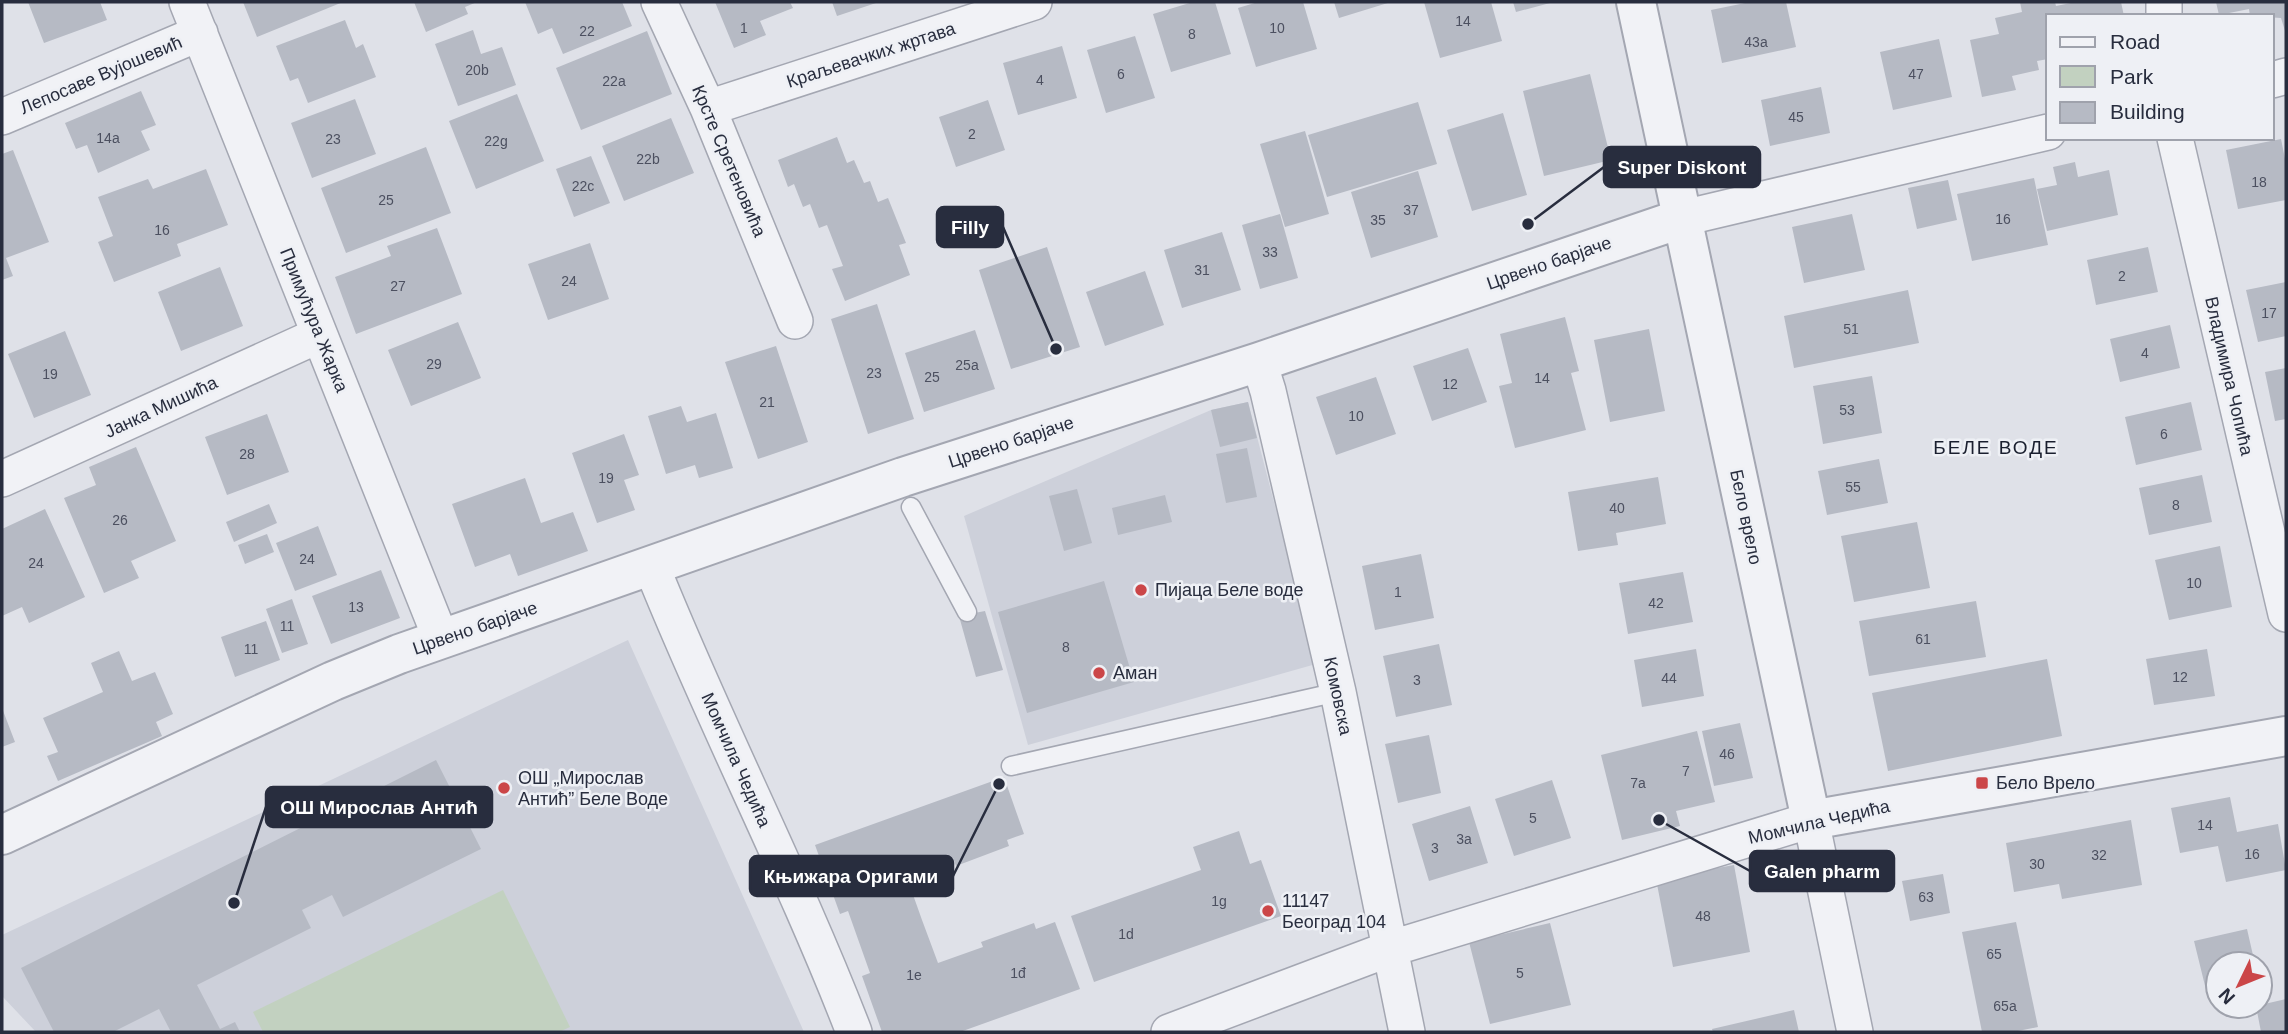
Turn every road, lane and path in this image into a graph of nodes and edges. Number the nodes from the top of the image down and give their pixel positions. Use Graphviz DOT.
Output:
graph roads {
  1 [pos="659,2"];
  2 [pos="1034,2"];
  3 [pos="1636,2"];
  4 [pos="193,17"];
  5 [pos="708,108"];
  6 [pos="2,117"];
  7 [pos="2046,132"];
  8 [pos="2175,140"];
  9 [pos="1683,218"];
  10 [pos="795,321"];
  11 [pos="319,335"];
  12 [pos="1259,362"];
  13 [pos="2,479"];
  14 [pos="911,507"];
  15 [pos="651,565"];
  16 [pos="967,612"];
  17 [pos="2286,614"];
  18 [pos="441,639"];
  19 [pos="1338,692"];
  20 [pos="2286,736"];
  21 [pos="1012,766"];
  22 [pos="1811,820"];
  23 [pos="2,835"];
  24 [pos="1389,950"];
  25 [pos="854,1032"];
  26 [pos="1169,1032"];
  27 [pos="1407,1032"];
  28 [pos="1855,1032"];
  1 -- 5 [label="street, Крсте Сретеновића"];
  2 -- 5 [label="street, Краљевачких жртава"];
  3 -- 9 [label="street, Бело врело"];
  4 -- 6 [label="street, Лепосаве Вујошевић"];
  4 -- 11 [label="street, Примућура Жарка"];
  5 -- 10 [label="street, Крсте Сретеновића"];
  7 -- 9 [label="street, Црвено барјаче"];
  8 -- 17 [label="street, Владимира Чопића"];
  9 -- 12 [label="street, Црвено барјаче"];
  9 -- 22 [label="street, Бело врело"];
  11 -- 13 [label="street, Јанка Мишића"];
  11 -- 18 [label="street, Примућура Жарка"];
  12 -- 15 [label="street, Црвено барјаче"];
  12 -- 19 [label="street, Комовска"];
  14 -- 16 [label="lane"];
  15 -- 18 [label="street, Црвено барјаче"];
  15 -- 25 [label="street, Момчила Чедића"];
  18 -- 23 [label="street, Црвено барјаче"];
  19 -- 21 [label="lane"];
  19 -- 24 [label="street, Комовска"];
  20 -- 22 [label="street, Момчила Чедића"];
  22 -- 24 [label="street, Момчила Чедића"];
  22 -- 28 [label="street, Бело врело"];
  24 -- 26 [label="street, Момчила Чедића"];
  24 -- 27 [label="street, Комовска"];
}
